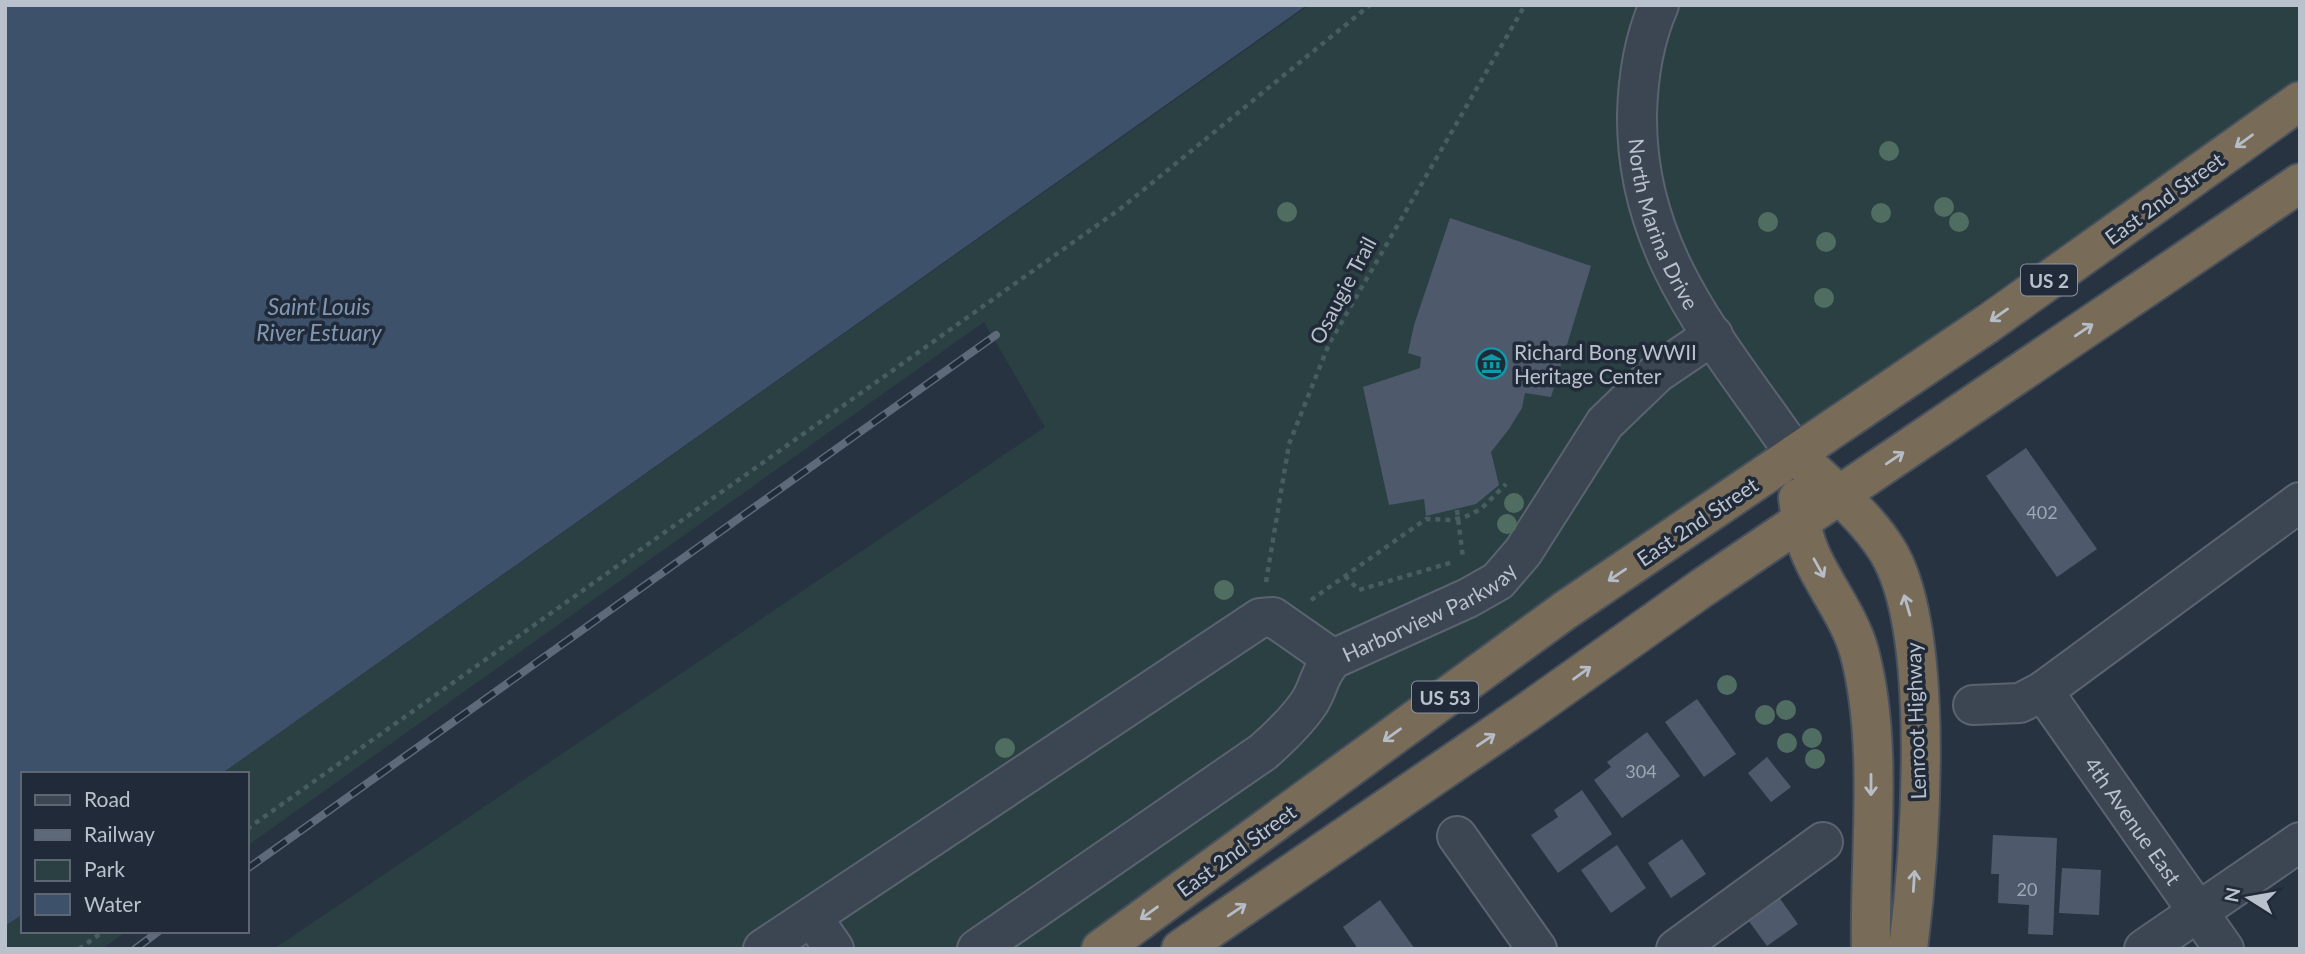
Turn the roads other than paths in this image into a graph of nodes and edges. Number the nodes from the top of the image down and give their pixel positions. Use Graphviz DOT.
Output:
graph roads {
  1 [pos="1659,5"];
  2 [pos="2300,101"];
  3 [pos="2300,183"];
  4 [pos="1713,335"];
  5 [pos="1795,454"];
  6 [pos="1839,495"];
  7 [pos="2300,502"];
  8 [pos="1802,522"];
  9 [pos="1333,659"];
  10 [pos="2043,691"];
  11 [pos="1973,705"];
  12 [pos="1457,836"];
  13 [pos="1823,842"];
  14 [pos="2300,842"];
  15 [pos="2199,912"];
  16 [pos="811,917"];
  17 [pos="763,949"];
  18 [pos="834,949"];
  19 [pos="977,949"];
  20 [pos="1101,949"];
  21 [pos="1181,949"];
  22 [pos="1537,949"];
  23 [pos="1676,949"];
  24 [pos="1871,949"];
  25 [pos="1908,949"];
  26 [pos="2144,949"];
  27 [pos="2224,949"];
  1 -- 4 [label="street, North Marina Drive"];
  2 -- 5 [label="highway, East 2nd Street / US 2, one-way"];
  6 -- 3 [label="highway, one-way"];
  4 -- 5 [label="street, North Marina Drive"];
  4 -- 9 [label="street, Harborview Parkway"];
  5 -- 6 [label="highway, Lenroot Highway"];
  5 -- 8 [label="highway"];
  5 -- 20 [label="highway, East 2nd Street / US 53, one-way"];
  6 -- 8 [label="highway, US 53"];
  25 -- 6 [label="highway, Lenroot Highway, one-way"];
  7 -- 10 [label="street"];
  21 -- 8 [label="highway, US 53, one-way"];
  8 -- 24 [label="highway, one-way"];
  9 -- 16 [label="street"];
  9 -- 19 [label="street, Harborview Parkway"];
  10 -- 11 [label="street"];
  10 -- 15 [label="street, 4th Avenue East"];
  12 -- 22 [label="street"];
  13 -- 23 [label="street"];
  14 -- 15 [label="street"];
  15 -- 26 [label="street"];
  15 -- 27 [label="street, 4th Avenue East"];
  16 -- 17 [label="street"];
  16 -- 18 [label="street"];
}
